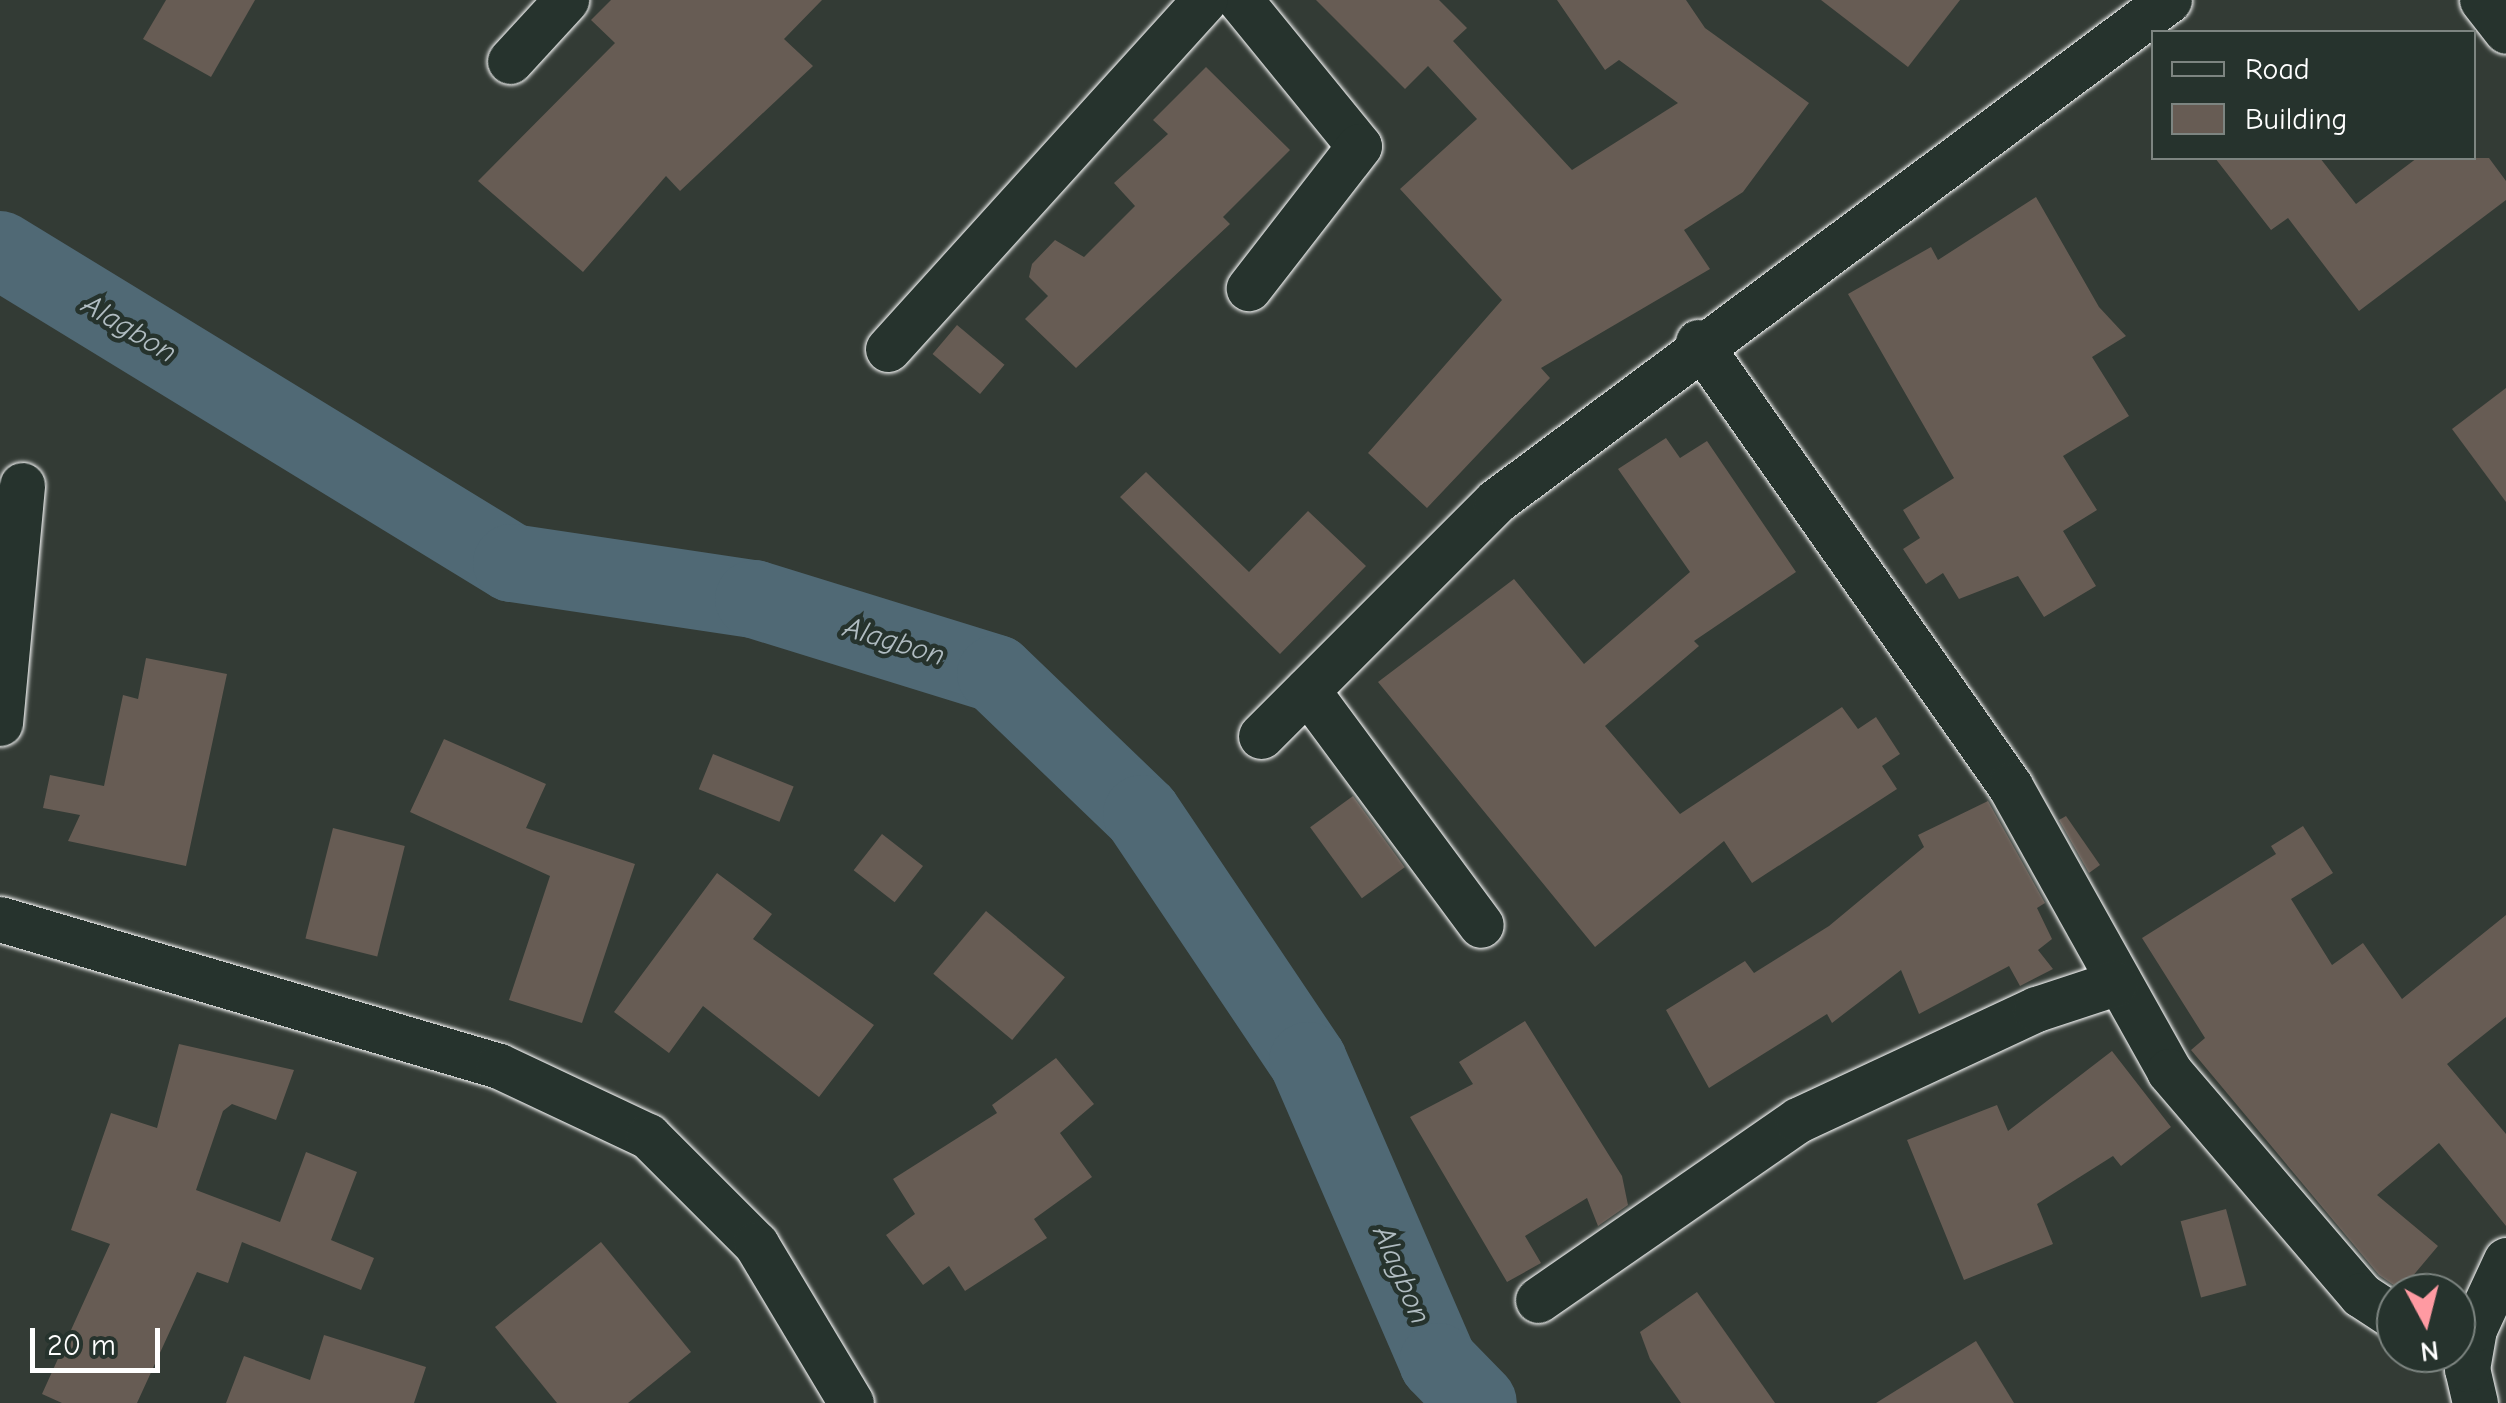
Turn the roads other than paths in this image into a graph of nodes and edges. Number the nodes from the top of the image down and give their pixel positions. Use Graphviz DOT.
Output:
graph roads {
  1 [pos="566,0"];
  2 [pos="1205,0"];
  3 [pos="1240,0"];
  4 [pos="2169,0"];
  5 [pos="2482,0"];
  6 [pos="2506,31"];
  7 [pos="510,61"];
  8 [pos="1249,288"];
  9 [pos="1698,342"];
  10 [pos="888,349"];
  11 [pos="22,486"];
  12 [pos="1307,690"];
  13 [pos="0,723"];
  14 [pos="1261,736"];
  15 [pos="0,920"];
  16 [pos="1481,924"];
  17 [pos="2115,983"];
  18 [pos="2506,1260"];
  19 [pos="1538,1300"];
  20 [pos="2376,1304"];
  21 [pos="2476,1326"];
  22 [pos="2467,1373"];
  23 [pos="851,1403"];
  24 [pos="2474,1403"];
  1 -- 7 [label="street"];
  2 -- 10 [label="street"];
  3 -- 8 [label="street"];
  4 -- 9 [label="street"];
  5 -- 6 [label="street"];
  9 -- 12 [label="street"];
  9 -- 17 [label="street"];
  11 -- 13 [label="street"];
  12 -- 14 [label="street"];
  12 -- 16 [label="street"];
  15 -- 23 [label="street"];
  17 -- 19 [label="street"];
  17 -- 20 [label="street"];
  18 -- 21 [label="street"];
  22 -- 24 [label="street"];
}
